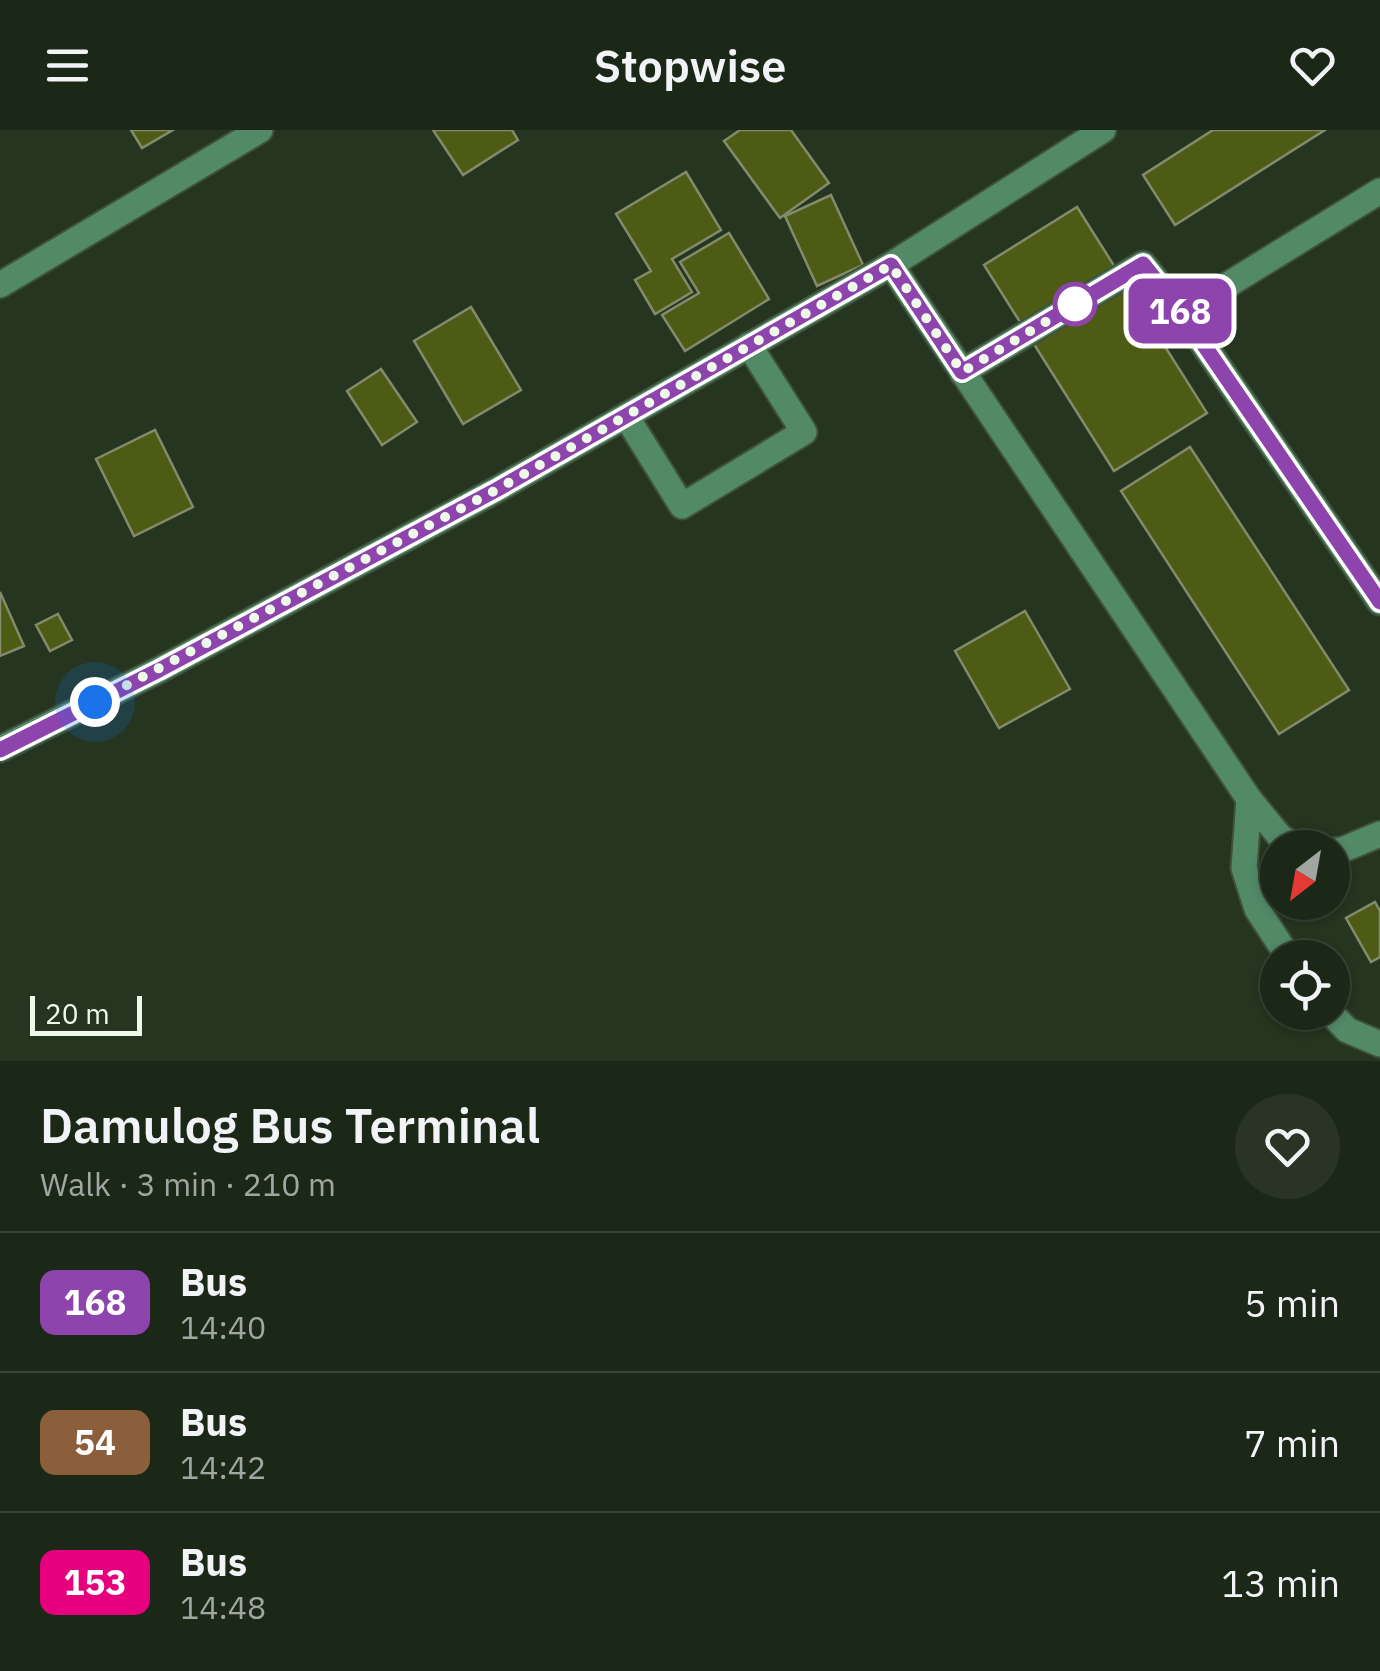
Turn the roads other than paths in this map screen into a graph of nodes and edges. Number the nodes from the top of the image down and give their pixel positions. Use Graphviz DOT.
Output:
graph roads {
  1 [pos="260,130"];
  2 [pos="1103,130"];
  3 [pos="1380,191"];
  4 [pos="891,265"];
  5 [pos="0,284"];
  6 [pos="1182,313"];
  7 [pos="749,346"];
  8 [pos="962,372"];
  9 [pos="626,416"];
  10 [pos="1380,602"];
  11 [pos="0,750"];
  12 [pos="1248,799"];
  13 [pos="1275,830"];
  14 [pos="1380,834"];
  15 [pos="1350,847"];
  16 [pos="1277,940"];
  17 [pos="1347,1030"];
  18 [pos="1380,1044"];
  1 -- 5 [label="street"];
  2 -- 4 [label="street"];
  3 -- 6 [label="street"];
  4 -- 7 [label="street"];
  4 -- 8 [label="street"];
  6 -- 8 [label="street"];
  6 -- 10 [label="street"];
  7 -- 9 [label="street"];
  7 -- 9 [label="street"];
  8 -- 12 [label="street"];
  9 -- 11 [label="street"];
  12 -- 13 [label="street"];
  12 -- 16 [label="street"];
  14 -- 15 [label="street"];
  17 -- 18 [label="street"];
}
